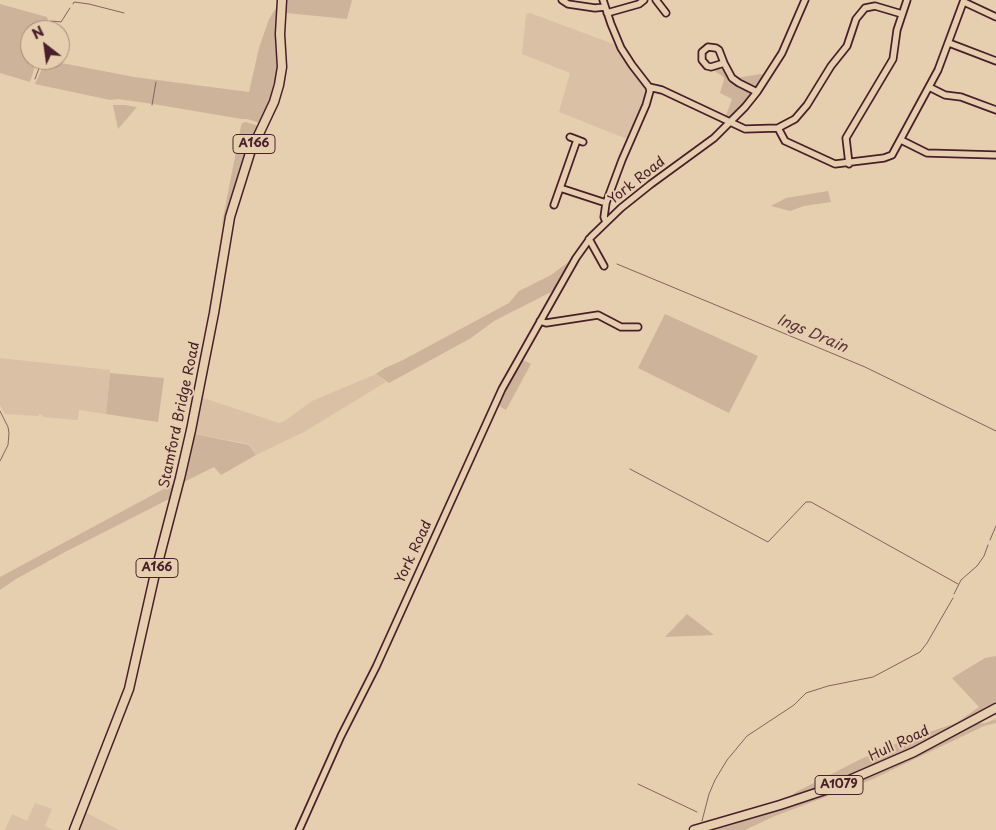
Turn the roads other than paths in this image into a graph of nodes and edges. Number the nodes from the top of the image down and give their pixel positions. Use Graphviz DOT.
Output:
graph roads {
  1 [pos="282,0"];
  2 [pos="562,0"];
  3 [pos="603,0"];
  4 [pos="644,0"];
  5 [pos="656,0"];
  6 [pos="805,0"];
  7 [pos="907,0"];
  8 [pos="964,1"];
  9 [pos="869,4"];
  10 [pos="606,10"];
  11 [pos="666,13"];
  12 [pos="902,14"];
  13 [pos="996,17"];
  14 [pos="949,43"];
  15 [pos="996,61"];
  16 [pos="724,63"];
  17 [pos="649,86"];
  18 [pos="929,87"];
  19 [pos="757,92"];
  20 [pos="996,110"];
  21 [pos="731,122"];
  22 [pos="778,128"];
  23 [pos="577,140"];
  24 [pos="901,140"];
  25 [pos="996,155"];
  26 [pos="849,164"];
  27 [pos="560,188"];
  28 [pos="606,203"];
  29 [pos="554,205"];
  30 [pos="606,222"];
  31 [pos="589,239"];
  32 [pos="604,266"];
  33 [pos="540,321"];
  34 [pos="638,328"];
  35 [pos="996,708"];
  36 [pos="74,830"];
  37 [pos="299,830"];
  38 [pos="694,830"];
  1 -- 36 [label="highway, Stamford Bridge Road / A166"];
  2 -- 10 [label="street"];
  3 -- 10 [label="street"];
  4 -- 10 [label="street"];
  5 -- 11 [label="street"];
  6 -- 19 [label="street, York Road"];
  7 -- 12 [label="street"];
  8 -- 13 [label="street"];
  8 -- 14 [label="street"];
  9 -- 12 [label="street"];
  9 -- 22 [label="street"];
  10 -- 17 [label="street"];
  12 -- 26 [label="street"];
  14 -- 15 [label="street"];
  14 -- 18 [label="street"];
  16 -- 19 [label="street"];
  17 -- 21 [label="street"];
  17 -- 28 [label="street"];
  18 -- 20 [label="street"];
  18 -- 24 [label="street"];
  19 -- 21 [label="street, York Road"];
  21 -- 22 [label="street"];
  21 -- 30 [label="street, York Road"];
  22 -- 26 [label="street"];
  23 -- 27 [label="street"];
  24 -- 25 [label="street"];
  24 -- 26 [label="street"];
  27 -- 28 [label="street"];
  27 -- 29 [label="street"];
  28 -- 30 [label="street"];
  30 -- 31 [label="street, York Road"];
  31 -- 32 [label="street"];
  31 -- 33 [label="street, York Road"];
  33 -- 34 [label="street"];
  33 -- 37 [label="street, York Road"];
  35 -- 38 [label="highway, Hull Road / A1079"];
}
